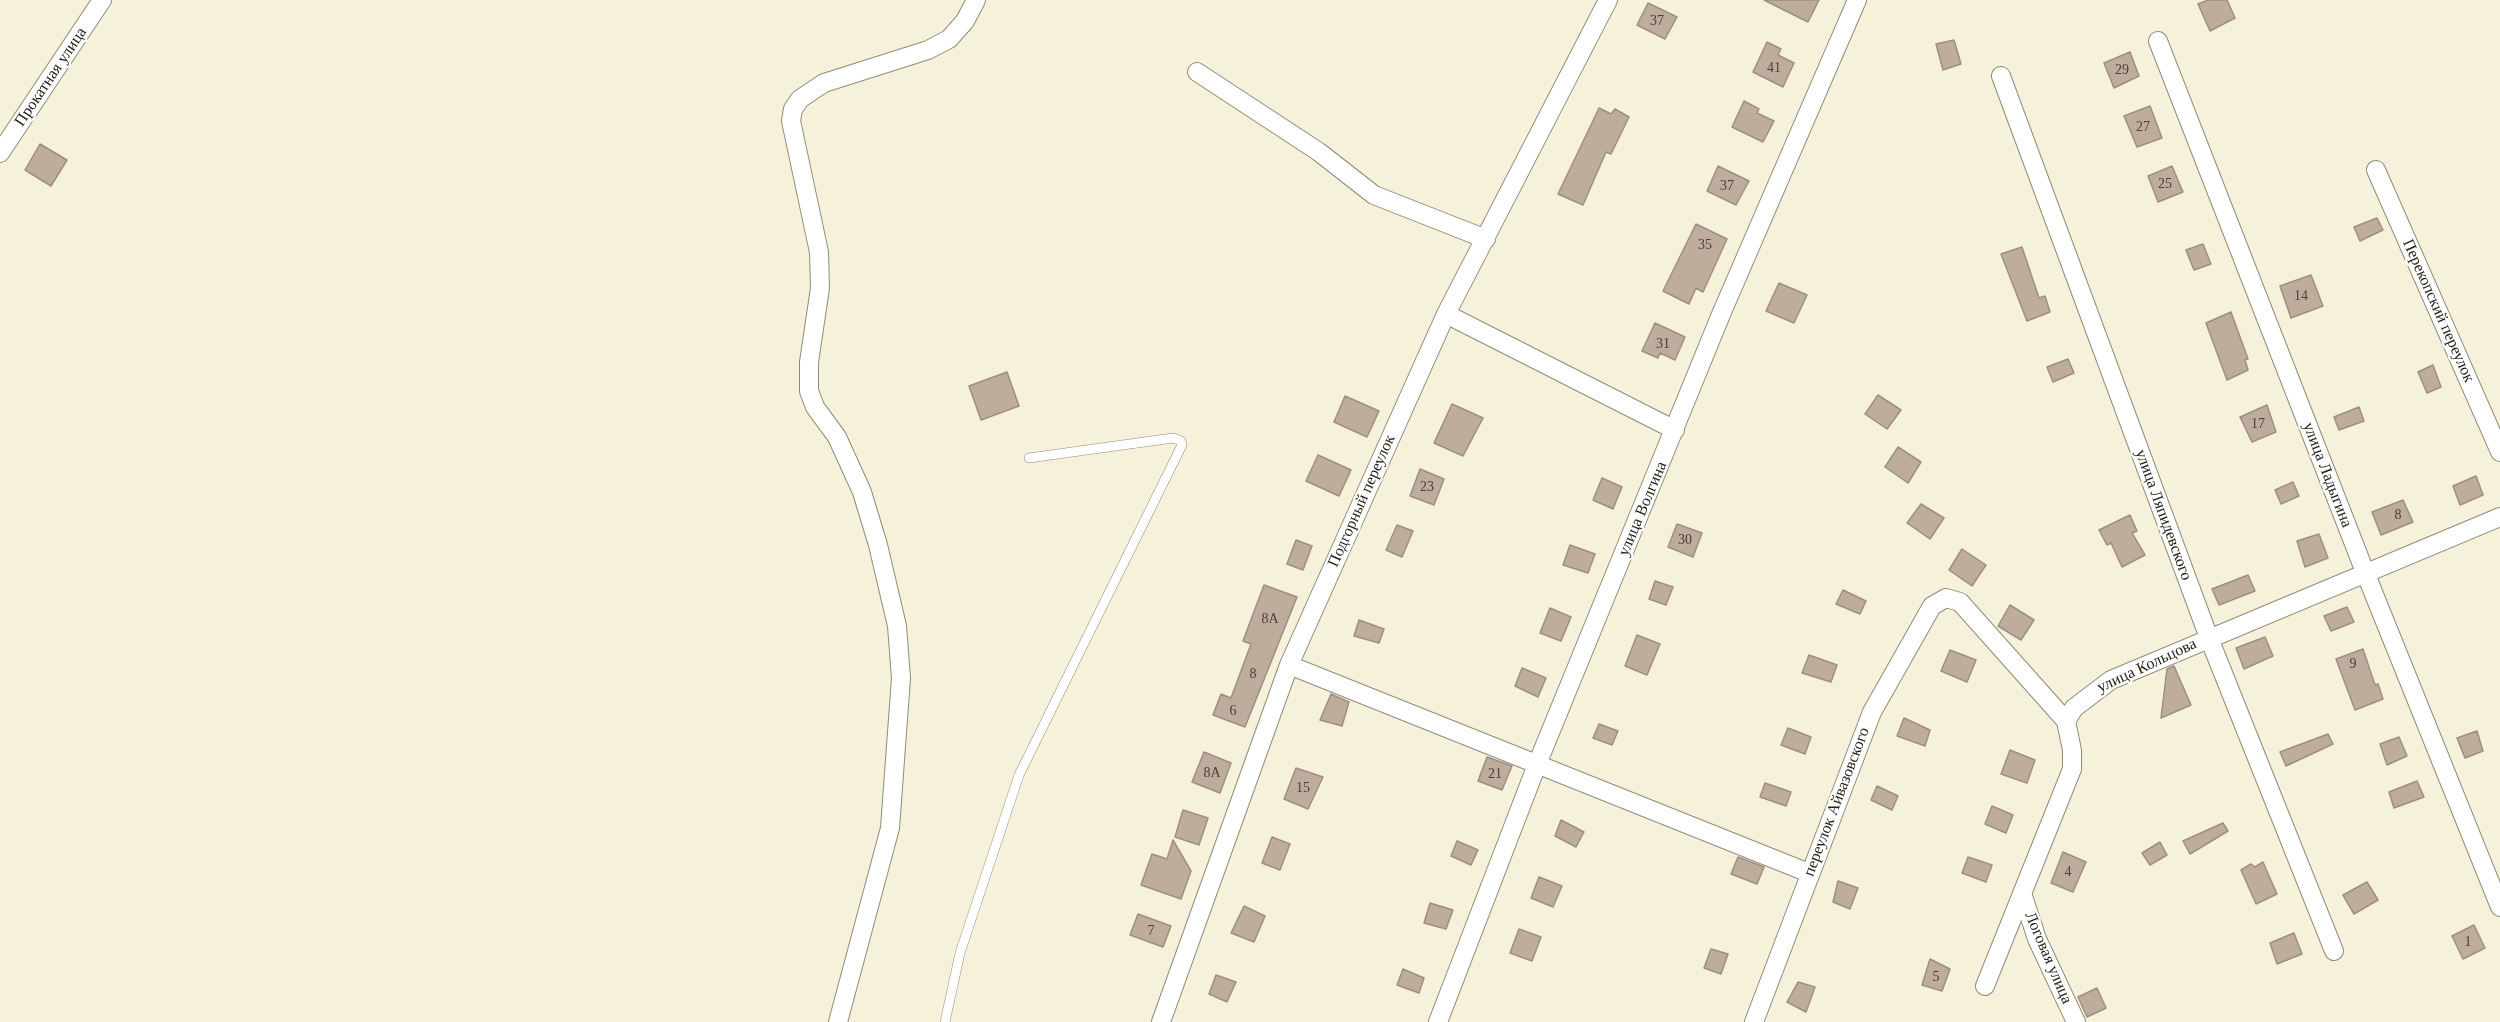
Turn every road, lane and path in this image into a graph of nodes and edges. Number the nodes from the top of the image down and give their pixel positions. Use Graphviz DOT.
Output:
graph roads {
  1 [pos="102,0"];
  2 [pos="975,0"];
  3 [pos="1608,0"];
  4 [pos="1857,0"];
  5 [pos="2158,41"];
  6 [pos="1197,72"];
  7 [pos="2001,76"];
  8 [pos="0,153"];
  9 [pos="2376,170"];
  10 [pos="1486,239"];
  11 [pos="1446,314"];
  12 [pos="1675,430"];
  13 [pos="2500,452"];
  14 [pos="1029,458"];
  15 [pos="2500,517"];
  16 [pos="2365,572"];
  17 [pos="2209,638"];
  18 [pos="1289,665"];
  19 [pos="2066,721"];
  20 [pos="1538,762"];
  21 [pos="1809,873"];
  22 [pos="2022,893"];
  23 [pos="2500,907"];
  24 [pos="2334,951"];
  25 [pos="1985,986"];
  26 [pos="838,1022"];
  27 [pos="945,1022"];
  28 [pos="1161,1022"];
  29 [pos="1438,1022"];
  30 [pos="1754,1022"];
  31 [pos="2076,1022"];
  1 -- 8 [label="street, Прокатная улица"];
  2 -- 26 [label="street"];
  3 -- 10 [label="street, Подгорный переулок"];
  4 -- 12 [label="street, улица Волгина"];
  5 -- 16 [label="street, улица Ладыгина"];
  6 -- 10 [label="street"];
  7 -- 17 [label="street, улица Ляпидевского"];
  9 -- 13 [label="street, Перекопский переулок"];
  10 -- 11 [label="street, Подгорный переулок"];
  11 -- 12 [label="street"];
  11 -- 18 [label="street, Подгорный переулок"];
  12 -- 20 [label="street, улица Волгина"];
  14 -- 27 [label="lane"];
  15 -- 16 [label="street, улица Кольцова"];
  16 -- 17 [label="street, улица Кольцова"];
  16 -- 23 [label="street, улица Ладыгина"];
  17 -- 19 [label="street, улица Кольцова"];
  17 -- 24 [label="street, улица Ляпидевского"];
  18 -- 20 [label="street"];
  18 -- 28 [label="street, Подгорный переулок"];
  19 -- 21 [label="street, переулок Айвазовского"];
  19 -- 22 [label="street"];
  20 -- 21 [label="street"];
  20 -- 29 [label="street, улица Волгина"];
  21 -- 30 [label="street, переулок Айвазовского"];
  22 -- 25 [label="street"];
  22 -- 31 [label="street, Логовая улица"];
}
